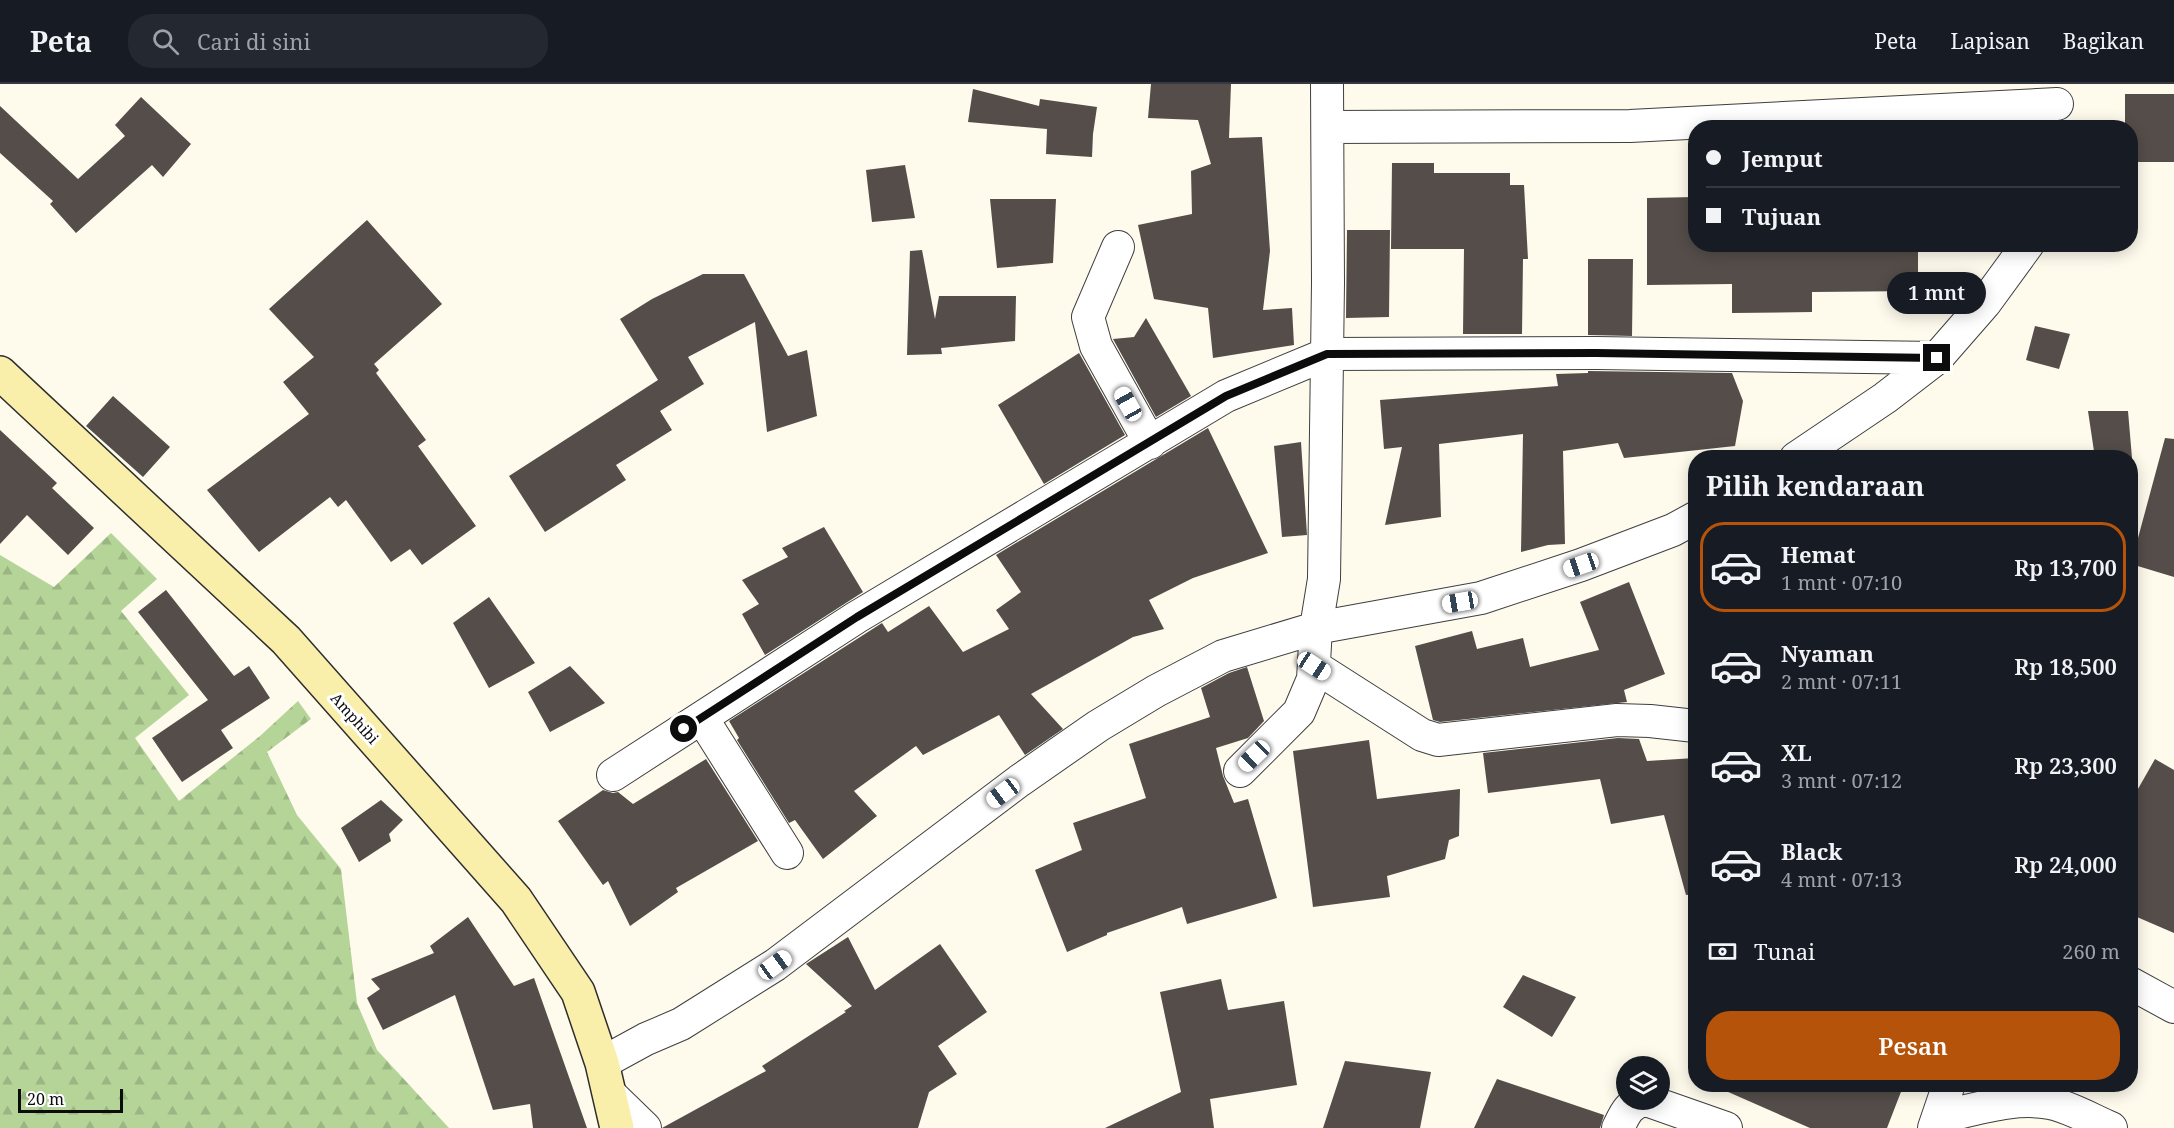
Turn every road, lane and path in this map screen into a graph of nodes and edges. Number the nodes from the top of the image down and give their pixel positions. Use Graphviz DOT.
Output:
graph roads {
  1 [pos="1328,84"];
  2 [pos="2056,105"];
  3 [pos="1752,120"];
  4 [pos="1688,123"];
  5 [pos="1328,127"];
  6 [pos="1118,247"];
  7 [pos="2022,252"];
  8 [pos="1327,354"];
  9 [pos="1937,358"];
  10 [pos="0,373"];
  11 [pos="1149,442"];
  12 [pos="1808,450"];
  13 [pos="1688,522"];
  14 [pos="1316,628"];
  15 [pos="1314,666"];
  16 [pos="702,718"];
  17 [pos="1688,725"];
  18 [pos="1240,771"];
  19 [pos="613,775"];
  20 [pos="787,853"];
  21 [pos="2138,987"];
  22 [pos="2174,1007"];
  23 [pos="602,1064"];
  24 [pos="1946,1092"];
  25 [pos="610,1095"];
  26 [pos="1670,1109"];
  27 [pos="1627,1110"];
  28 [pos="2072,1120"];
  29 [pos="1936,1123"];
  30 [pos="617,1128"];
  31 [pos="645,1128"];
  32 [pos="1618,1128"];
  33 [pos="1726,1128"];
  34 [pos="2111,1128"];
  1 -- 5 [label="street"];
  2 -- 3 [label="street"];
  4 -- 5 [label="street"];
  5 -- 8 [label="street"];
  6 -- 11 [label="street"];
  7 -- 9 [label="street"];
  8 -- 9 [label="street"];
  8 -- 11 [label="street"];
  8 -- 14 [label="street"];
  9 -- 12 [label="street"];
  10 -- 23 [label="main road, Amphibi"];
  11 -- 16 [label="street"];
  13 -- 14 [label="street"];
  14 -- 15 [label="street"];
  14 -- 23 [label="street"];
  15 -- 17 [label="street"];
  15 -- 18 [label="street"];
  16 -- 19 [label="street"];
  16 -- 20 [label="street"];
  21 -- 22 [label="street"];
  23 -- 25 [label="main road, Amphibi"];
  24 -- 29 [label="street"];
  25 -- 30 [label="main road, Amphibi"];
  25 -- 31 [label="street"];
  26 -- 33 [label="street"];
  27 -- 32 [label="street"];
  28 -- 29 [label="street"];
  28 -- 34 [label="street"];
}
